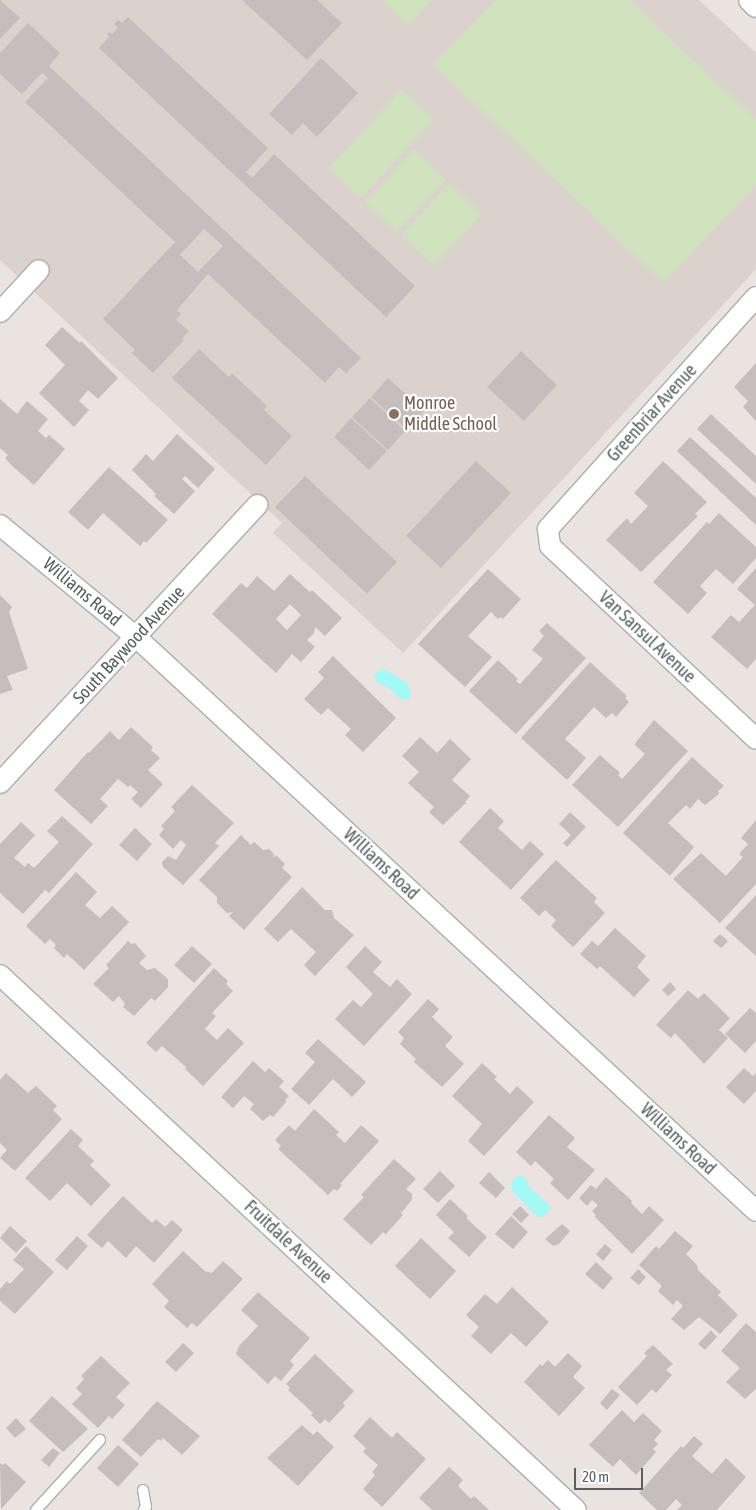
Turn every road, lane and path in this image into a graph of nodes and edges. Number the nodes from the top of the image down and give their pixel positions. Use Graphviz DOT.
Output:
graph roads {
  1 [pos="749,0"];
  2 [pos="756,7"];
  3 [pos="39,270"];
  4 [pos="756,298"];
  5 [pos="0,312"];
  6 [pos="258,505"];
  7 [pos="0,524"];
  8 [pos="548,529"];
  9 [pos="136,637"];
  10 [pos="756,739"];
  11 [pos="0,783"];
  12 [pos="0,975"];
  13 [pos="756,1211"];
  14 [pos="100,1440"];
  15 [pos="143,1490"];
  16 [pos="36,1510"];
  17 [pos="144,1510"];
  18 [pos="576,1510"];
  1 -- 2 [label="street"];
  3 -- 5 [label="street"];
  4 -- 8 [label="street, Greenbriar Avenue"];
  6 -- 9 [label="street, South Baywood Avenue"];
  7 -- 9 [label="street, Williams Road"];
  8 -- 10 [label="street, Van Sansul Avenue"];
  9 -- 11 [label="street, South Baywood Avenue"];
  9 -- 13 [label="street, Williams Road"];
  12 -- 18 [label="street, Fruitdale Avenue"];
  14 -- 16 [label="lane"];
  15 -- 17 [label="lane"];
}
